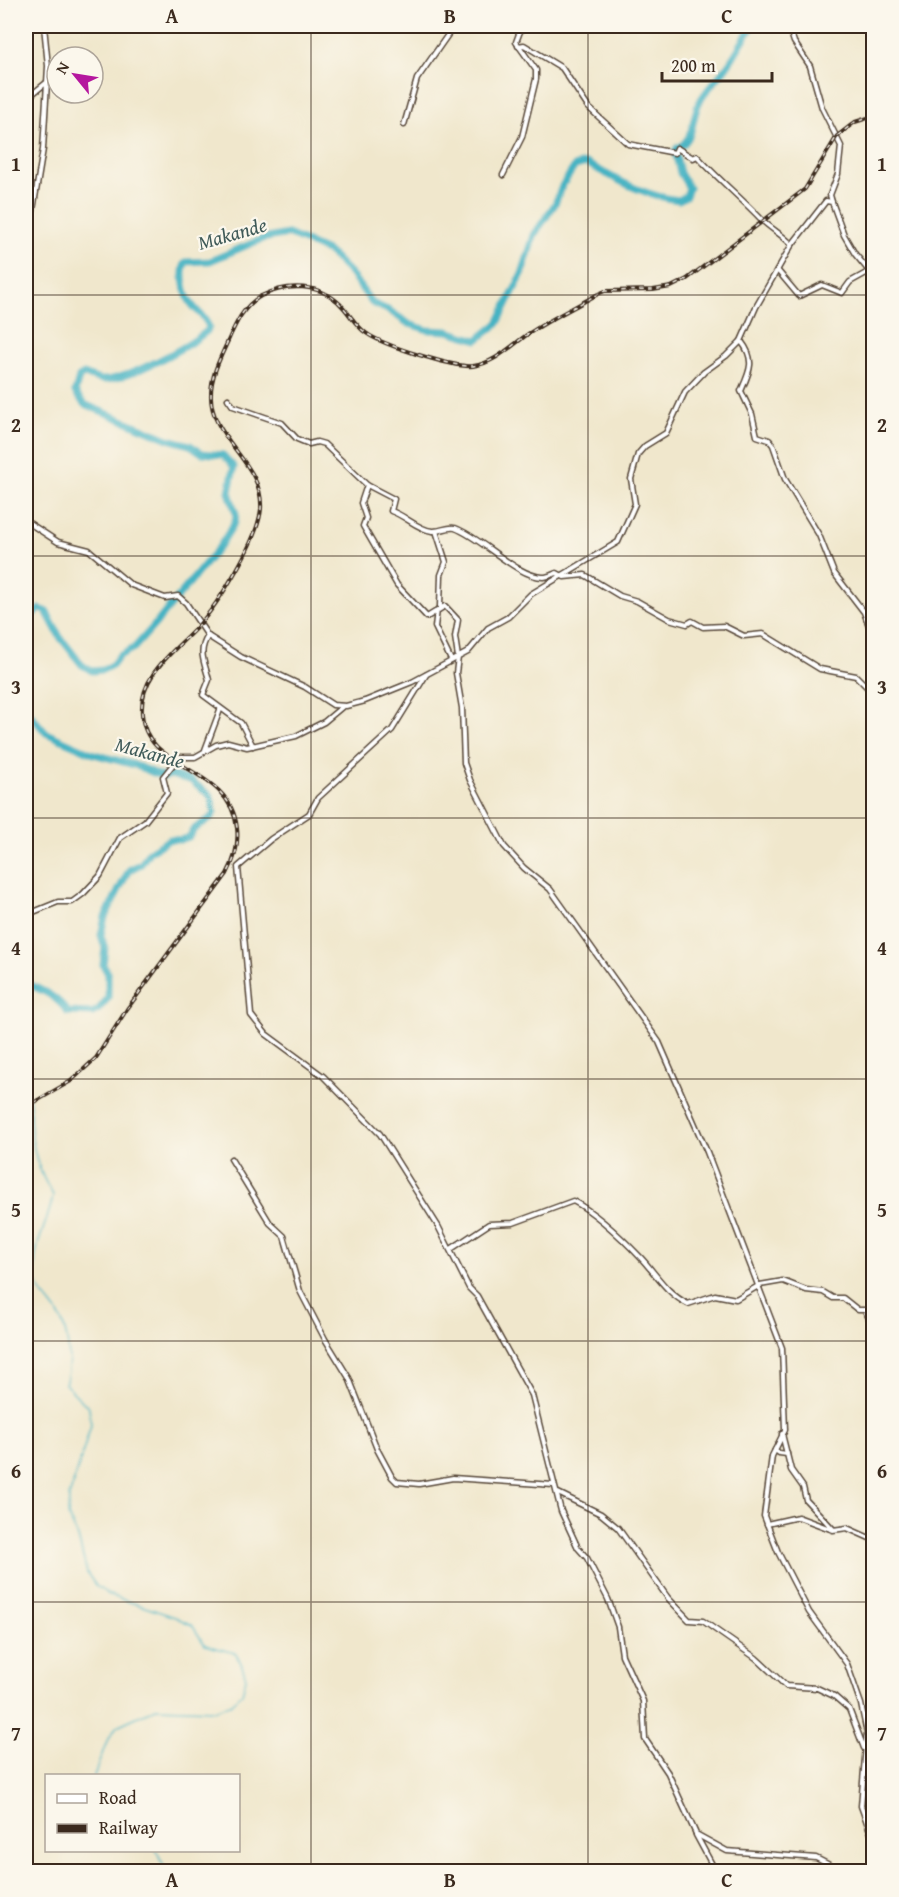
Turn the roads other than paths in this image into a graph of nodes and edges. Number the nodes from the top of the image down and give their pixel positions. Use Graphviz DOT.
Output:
graph roads {
  1 [pos="44,26"];
  2 [pos="454,26"];
  3 [pos="522,26"];
  4 [pos="794,26"];
  5 [pos="45,45"];
  6 [pos="518,46"];
  7 [pos="45,84"];
  8 [pos="26,99"];
  9 [pos="46,105"];
  10 [pos="404,125"];
  11 [pos="503,175"];
  12 [pos="830,195"];
  13 [pos="824,202"];
  14 [pos="832,202"];
  15 [pos="792,245"];
  16 [pos="26,253"];
  17 [pos="778,271"];
  18 [pos="868,272"];
  19 [pos="873,277"];
  20 [pos="741,341"];
  21 [pos="228,399"];
  22 [pos="367,485"];
  23 [pos="26,521"];
  24 [pos="436,531"];
  25 [pos="562,576"];
  26 [pos="439,608"];
  27 [pos="208,636"];
  28 [pos="873,656"];
  29 [pos="458,657"];
  30 [pos="452,660"];
  31 [pos="426,675"];
  32 [pos="873,694"];
  33 [pos="343,706"];
  34 [pos="220,710"];
  35 [pos="253,746"];
  36 [pos="205,750"];
  37 [pos="26,915"];
  38 [pos="231,1159"];
  39 [pos="451,1249"];
  40 [pos="760,1285"];
  41 [pos="873,1329"];
  42 [pos="782,1434"];
  43 [pos="775,1450"];
  44 [pos="788,1454"];
  45 [pos="553,1485"];
  46 [pos="557,1493"];
  47 [pos="766,1524"];
  48 [pos="833,1530"];
  49 [pos="873,1540"];
  50 [pos="865,1752"];
  51 [pos="696,1833"];
  52 [pos="873,1842"];
  53 [pos="716,1872"];
  54 [pos="843,1872"];
  1 -- 5 [label="street"];
  2 -- 10 [label="street"];
  3 -- 6 [label="street"];
  4 -- 12 [label="street"];
  6 -- 11 [label="street"];
  6 -- 15 [label="street"];
  7 -- 8 [label="street"];
  9 -- 16 [label="street"];
  12 -- 13 [label="street"];
  12 -- 14 [label="street"];
  13 -- 14 [label="street"];
  13 -- 15 [label="street"];
  14 -- 18 [label="street"];
  15 -- 17 [label="street"];
  17 -- 18 [label="street"];
  17 -- 20 [label="street"];
  18 -- 19 [label="street"];
  20 -- 25 [label="street"];
  20 -- 28 [label="street"];
  21 -- 22 [label="street"];
  22 -- 24 [label="street"];
  22 -- 26 [label="street"];
  23 -- 27 [label="street"];
  24 -- 25 [label="street"];
  24 -- 26 [label="street"];
  25 -- 29 [label="street"];
  25 -- 32 [label="street"];
  26 -- 29 [label="street"];
  26 -- 30 [label="street"];
  27 -- 33 [label="street"];
  27 -- 34 [label="street"];
  29 -- 30 [label="street"];
  29 -- 40 [label="street"];
  30 -- 31 [label="street"];
  31 -- 33 [label="street"];
  31 -- 39 [label="street"];
  33 -- 35 [label="street"];
  34 -- 35 [label="street"];
  34 -- 36 [label="street"];
  35 -- 36 [label="street"];
  36 -- 37 [label="street"];
  38 -- 45 [label="street"];
  39 -- 40 [label="street"];
  39 -- 45 [label="street"];
  40 -- 41 [label="street"];
  40 -- 42 [label="street"];
  42 -- 43 [label="street"];
  42 -- 44 [label="street"];
  43 -- 44 [label="street"];
  43 -- 47 [label="street"];
  44 -- 48 [label="street"];
  45 -- 46 [label="street"];
  46 -- 50 [label="street"];
  46 -- 51 [label="street"];
  47 -- 48 [label="street"];
  47 -- 50 [label="street"];
  48 -- 49 [label="street"];
  50 -- 52 [label="street"];
  51 -- 53 [label="street"];
  51 -- 54 [label="street"];
}
